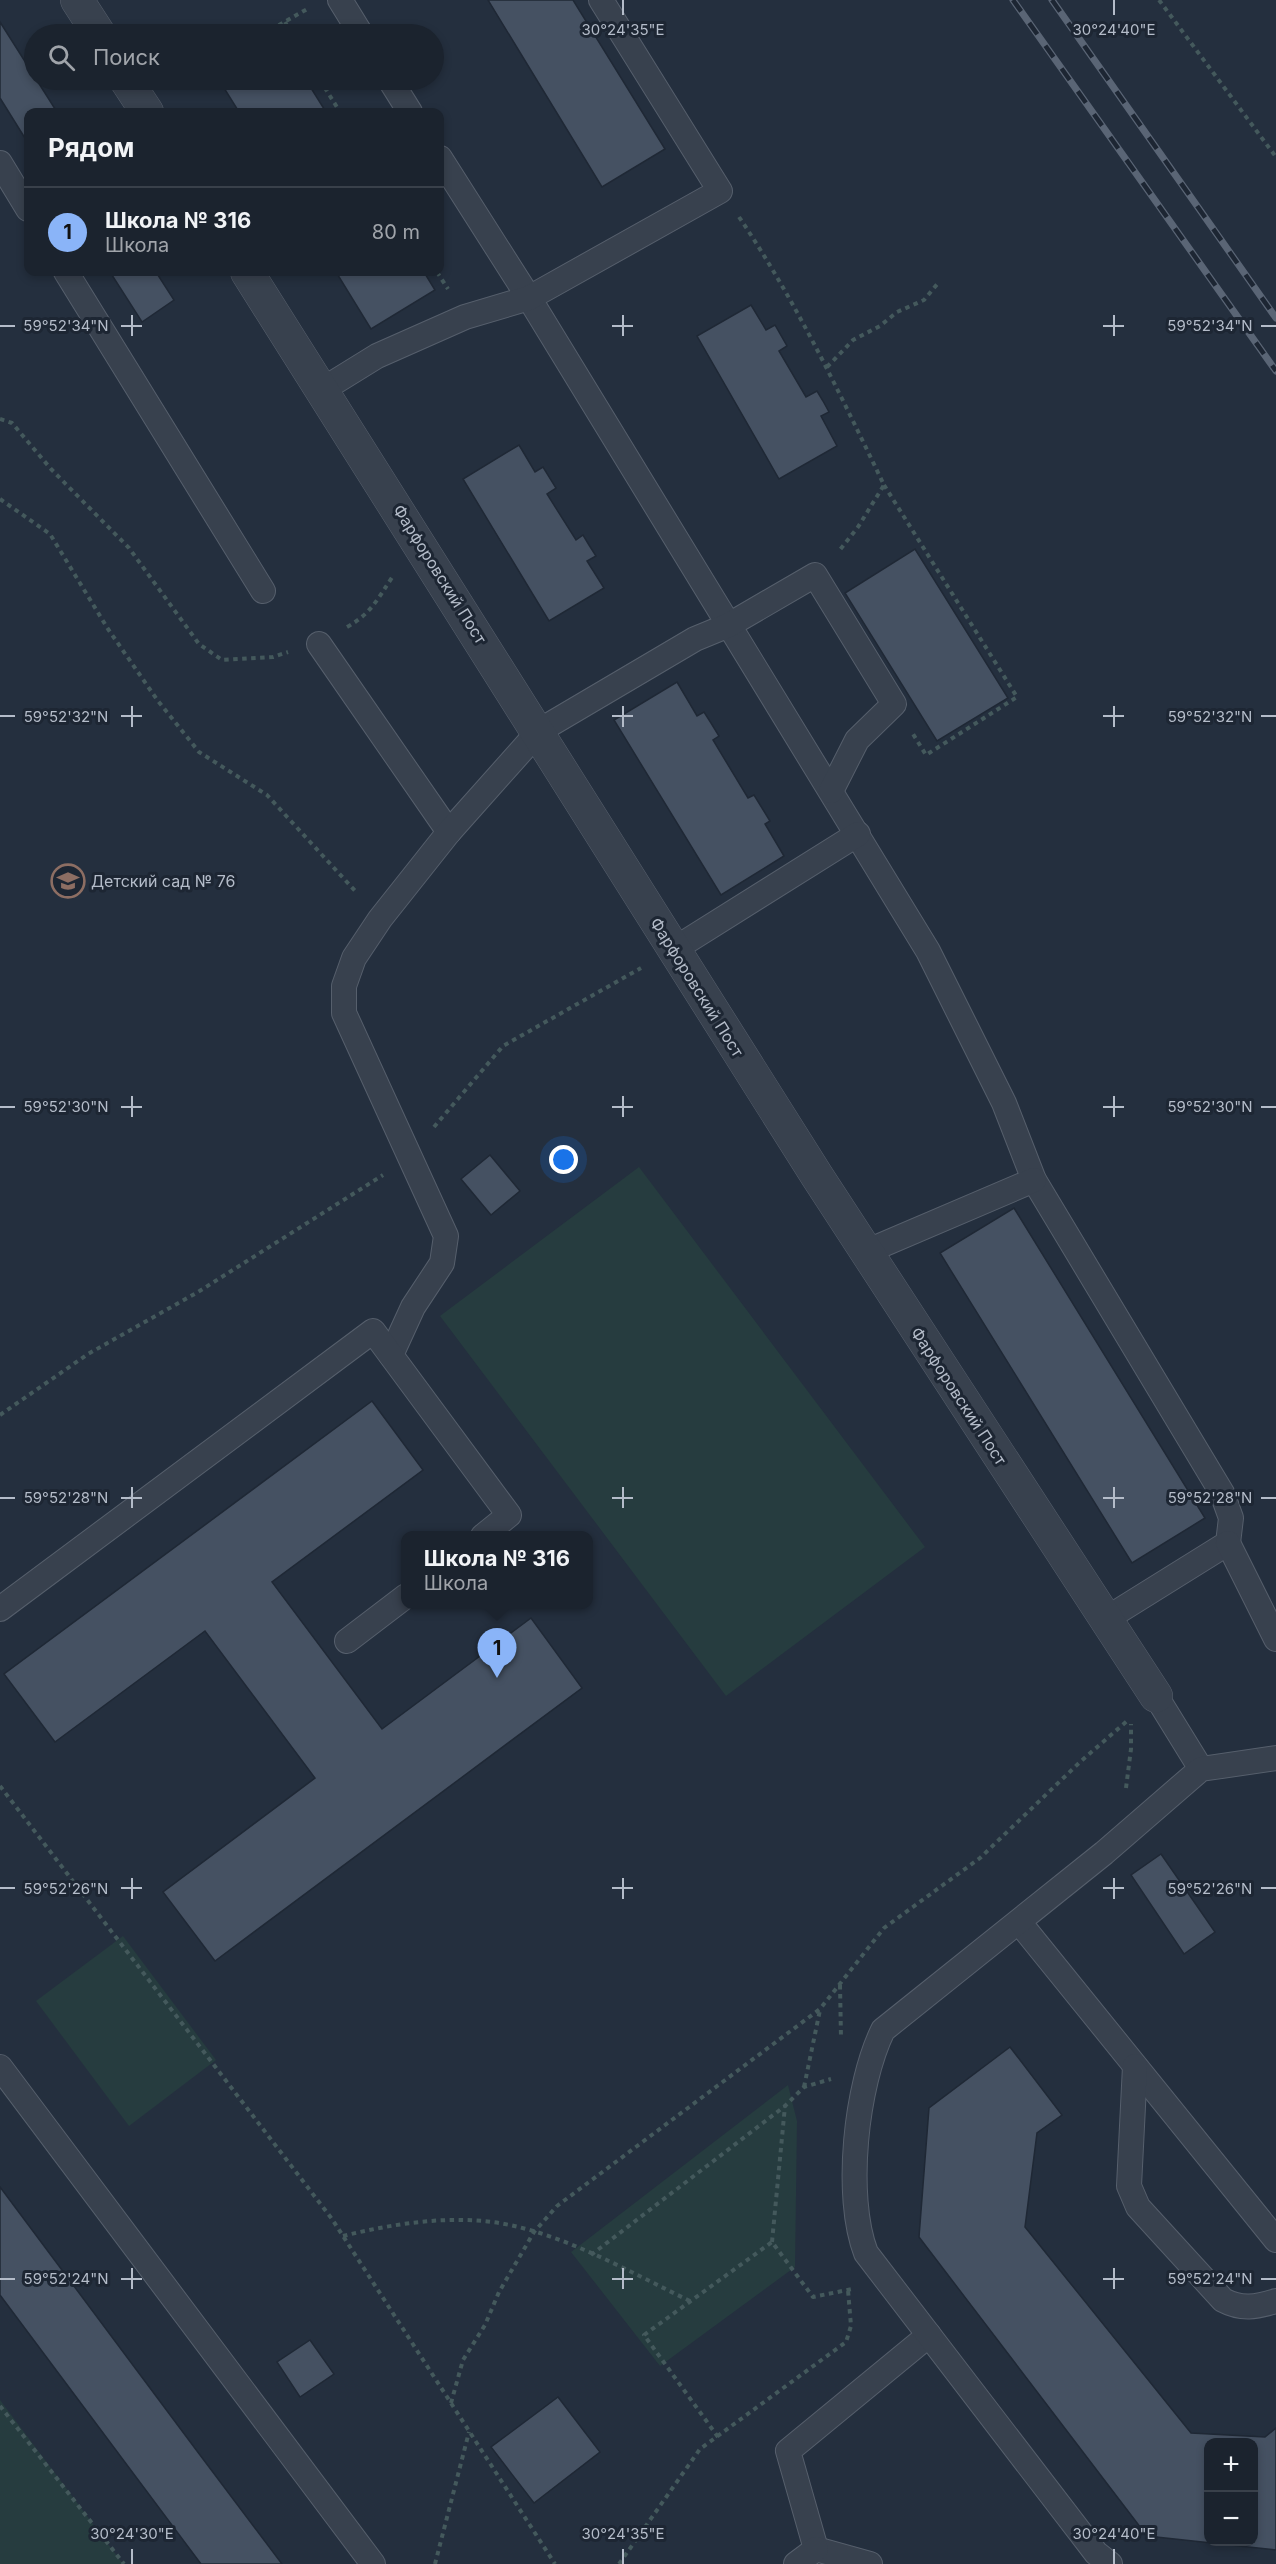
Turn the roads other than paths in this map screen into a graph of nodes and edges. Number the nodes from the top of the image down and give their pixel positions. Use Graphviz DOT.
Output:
graph roads {
  1 [pos="78,0"];
  2 [pos="340,0"];
  3 [pos="601,0"];
  4 [pos="93,24"];
  5 [pos="355,24"];
  6 [pos="133,90"];
  7 [pos="396,90"];
  8 [pos="144,108"];
  9 [pos="408,108"];
  10 [pos="0,163"];
  11 [pos="444,164"];
  12 [pos="24,202"];
  13 [pos="68,276"];
  14 [pos="250,276"];
  15 [pos="529,298"];
  16 [pos="322,390"];
  17 [pos="263,591"];
  18 [pos="729,625"];
  19 [pos="319,644"];
  20 [pos="539,731"];
  21 [pos="831,790"];
  22 [pos="449,832"];
  23 [pos="858,834"];
  24 [pos="674,950"];
  25 [pos="1034,1180"];
  26 [pos="868,1251"];
  27 [pos="391,1355"];
  28 [pos="489,1531"];
  29 [pos="1228,1543"];
  30 [pos="401,1599"];
  31 [pos="0,1609"];
  32 [pos="1106,1619"];
  33 [pos="1276,1639"];
  34 [pos="348,1641"];
  35 [pos="1156,1695"];
  36 [pos="1276,1758"];
  37 [pos="1201,1769"];
  38 [pos="1019,1922"];
  39 [pos="1136,2066"];
  40 [pos="0,2067"];
  41 [pos="1276,2240"];
  42 [pos="1276,2301"];
  43 [pos="929,2335"];
  44 [pos="816,2549"];
  45 [pos="1095,2560"];
  46 [pos="374,2564"];
  47 [pos="796,2564"];
  48 [pos="870,2564"];
  1 -- 4 [label="street"];
  2 -- 5 [label="lane"];
  3 -- 15 [label="lane"];
  6 -- 8 [label="street"];
  7 -- 9 [label="lane"];
  10 -- 12 [label="lane"];
  11 -- 15 [label="lane"];
  13 -- 17 [label="lane"];
  14 -- 16 [label="street, Фарфоровский Пост"];
  15 -- 16 [label="lane"];
  15 -- 18 [label="lane"];
  16 -- 20 [label="street, Фарфоровский Пост"];
  18 -- 20 [label="lane"];
  18 -- 21 [label="lane"];
  18 -- 21 [label="lane"];
  19 -- 22 [label="lane"];
  20 -- 22 [label="lane"];
  20 -- 24 [label="street, Фарфоровский Пост"];
  21 -- 23 [label="lane"];
  22 -- 27 [label="lane"];
  23 -- 24 [label="lane"];
  23 -- 25 [label="lane"];
  24 -- 26 [label="street, Фарфоровский Пост"];
  25 -- 26 [label="lane"];
  25 -- 29 [label="lane"];
  26 -- 32 [label="street, Фарфоровский Пост"];
  27 -- 28 [label="lane"];
  27 -- 31 [label="lane"];
  29 -- 32 [label="lane"];
  29 -- 33 [label="lane"];
  30 -- 34 [label="lane"];
  32 -- 35 [label="street, Фарфоровский Пост"];
  35 -- 37 [label="lane"];
  36 -- 37 [label="lane"];
  37 -- 38 [label="lane"];
  38 -- 39 [label="lane"];
  38 -- 43 [label="lane"];
  39 -- 41 [label="lane"];
  39 -- 42 [label="lane"];
  40 -- 46 [label="lane"];
  43 -- 44 [label="lane"];
  43 -- 45 [label="lane"];
  44 -- 47 [label="lane"];
  44 -- 48 [label="lane"];
}
